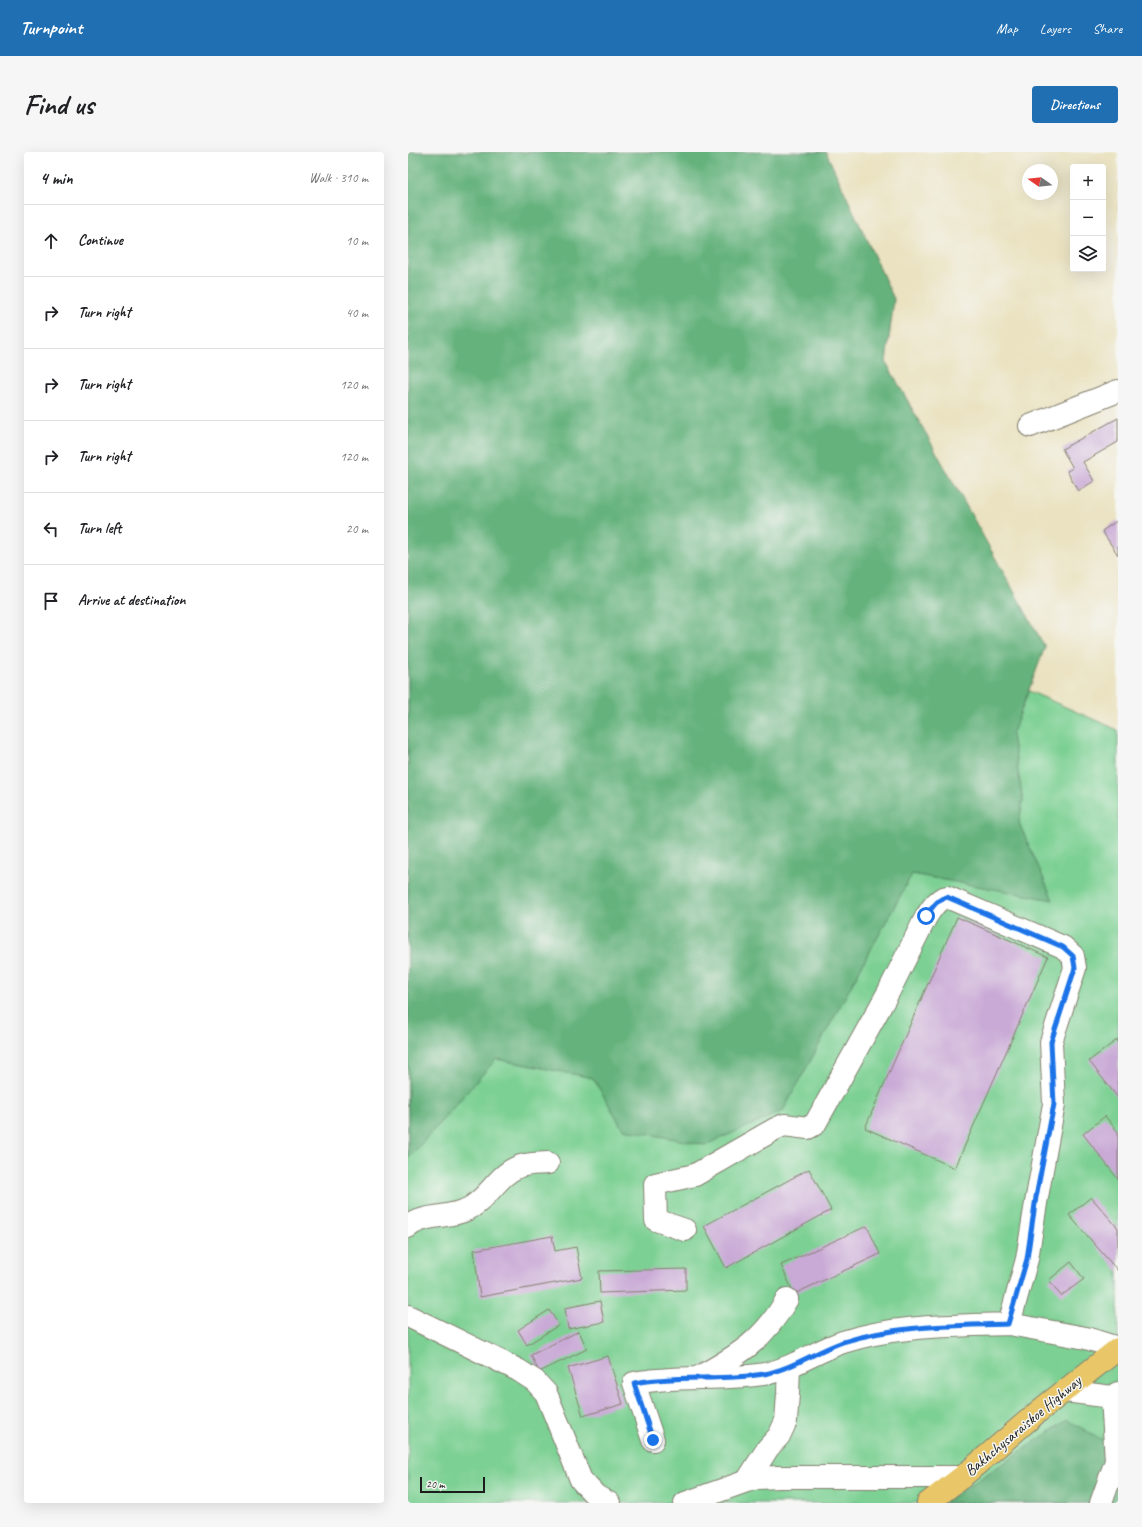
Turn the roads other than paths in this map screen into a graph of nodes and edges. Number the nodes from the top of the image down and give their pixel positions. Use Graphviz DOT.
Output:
graph roads {
  1 [pos="1118,391"];
  2 [pos="1030,426"];
  3 [pos="548,1163"];
  4 [pos="408,1227"];
  5 [pos="685,1230"];
  6 [pos="787,1299"];
  7 [pos="408,1316"];
  8 [pos="1008,1324"];
  9 [pos="1118,1349"];
  10 [pos="789,1367"];
  11 [pos="696,1378"];
  12 [pos="1065,1391"];
  13 [pos="1115,1395"];
  14 [pos="653,1440"];
  15 [pos="962,1478"];
  16 [pos="747,1481"];
  17 [pos="609,1503"];
  18 [pos="686,1503"];
  19 [pos="928,1503"];
  20 [pos="1101,1503"];
  1 -- 2 [label="street"];
  3 -- 4 [label="street"];
  5 -- 8 [label="street"];
  6 -- 11 [label="street"];
  7 -- 17 [label="street"];
  8 -- 9 [label="street"];
  8 -- 10 [label="street"];
  9 -- 12 [label="main road, Bakhchysaraiskoe Highway"];
  10 -- 11 [label="street"];
  10 -- 16 [label="street"];
  11 -- 14 [label="street"];
  12 -- 13 [label="street"];
  12 -- 15 [label="main road, Bakhchysaraiskoe Highway"];
  13 -- 20 [label="street"];
  15 -- 16 [label="street"];
  15 -- 19 [label="main road, Bakhchysaraiskoe Highway"];
  16 -- 18 [label="street"];
}
